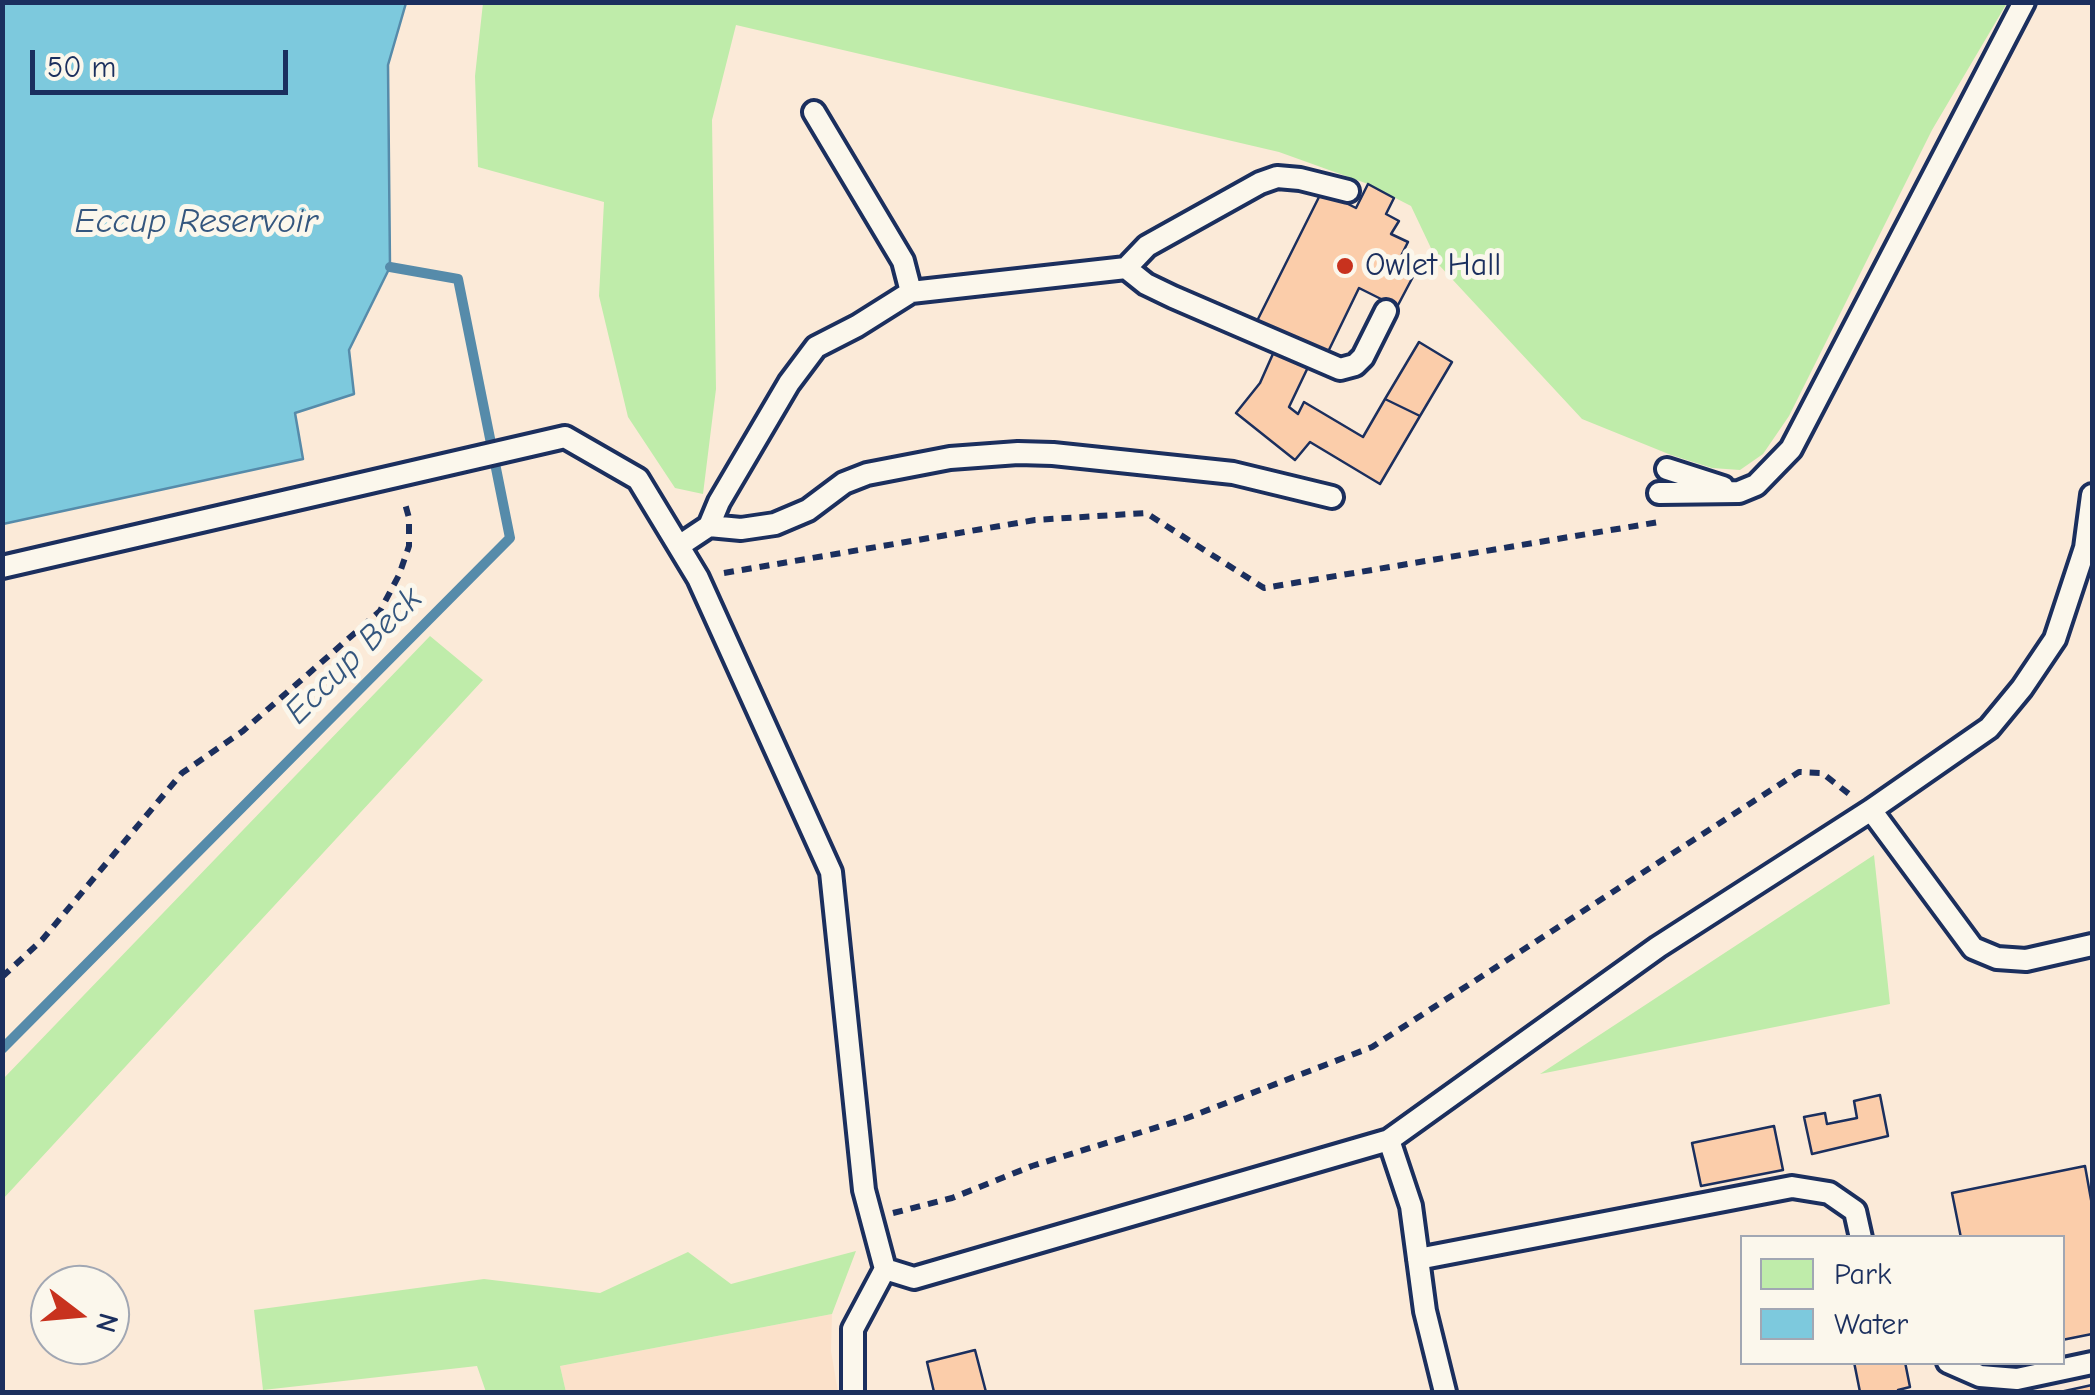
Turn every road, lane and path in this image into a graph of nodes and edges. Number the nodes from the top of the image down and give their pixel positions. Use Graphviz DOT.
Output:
graph roads {
  1 [pos="2024,2"];
  2 [pos="814,112"];
  3 [pos="1348,191"];
  4 [pos="1126,268"];
  5 [pos="911,292"];
  6 [pos="1386,311"];
  7 [pos="1667,469"];
  8 [pos="396,475"];
  9 [pos="1739,492"];
  10 [pos="1659,493"];
  11 [pos="2092,495"];
  12 [pos="1332,497"];
  13 [pos="1666,521"];
  14 [pos="710,526"];
  15 [pos="679,546"];
  16 [pos="2,566"];
  17 [pos="698,578"];
  18 [pos="1871,810"];
  19 [pos="2092,945"];
  20 [pos="2,978"];
  21 [pos="1389,1140"];
  22 [pos="873,1218"];
  23 [pos="1861,1235"];
  24 [pos="1418,1258"];
  25 [pos="886,1269"];
  26 [pos="2092,1363"];
  27 [pos="1955,1365"];
  28 [pos="853,1392"];
  29 [pos="1446,1392"];
  1 -- 9 [label="lane"];
  2 -- 5 [label="lane"];
  3 -- 4 [label="lane"];
  4 -- 5 [label="lane"];
  4 -- 6 [label="lane"];
  5 -- 14 [label="lane"];
  7 -- 9 [label="lane"];
  8 -- 15 [label="lane"];
  8 -- 16 [label="lane"];
  8 -- 20 [label="path"];
  9 -- 10 [label="lane"];
  11 -- 18 [label="lane"];
  12 -- 14 [label="lane"];
  13 -- 17 [label="path"];
  14 -- 15 [label="lane"];
  15 -- 17 [label="lane"];
  17 -- 22 [label="lane"];
  18 -- 19 [label="lane"];
  18 -- 21 [label="lane"];
  18 -- 22 [label="path"];
  21 -- 24 [label="lane"];
  21 -- 25 [label="lane"];
  22 -- 25 [label="lane"];
  23 -- 24 [label="lane"];
  24 -- 29 [label="lane"];
  25 -- 28 [label="lane"];
  26 -- 27 [label="lane"];
}
